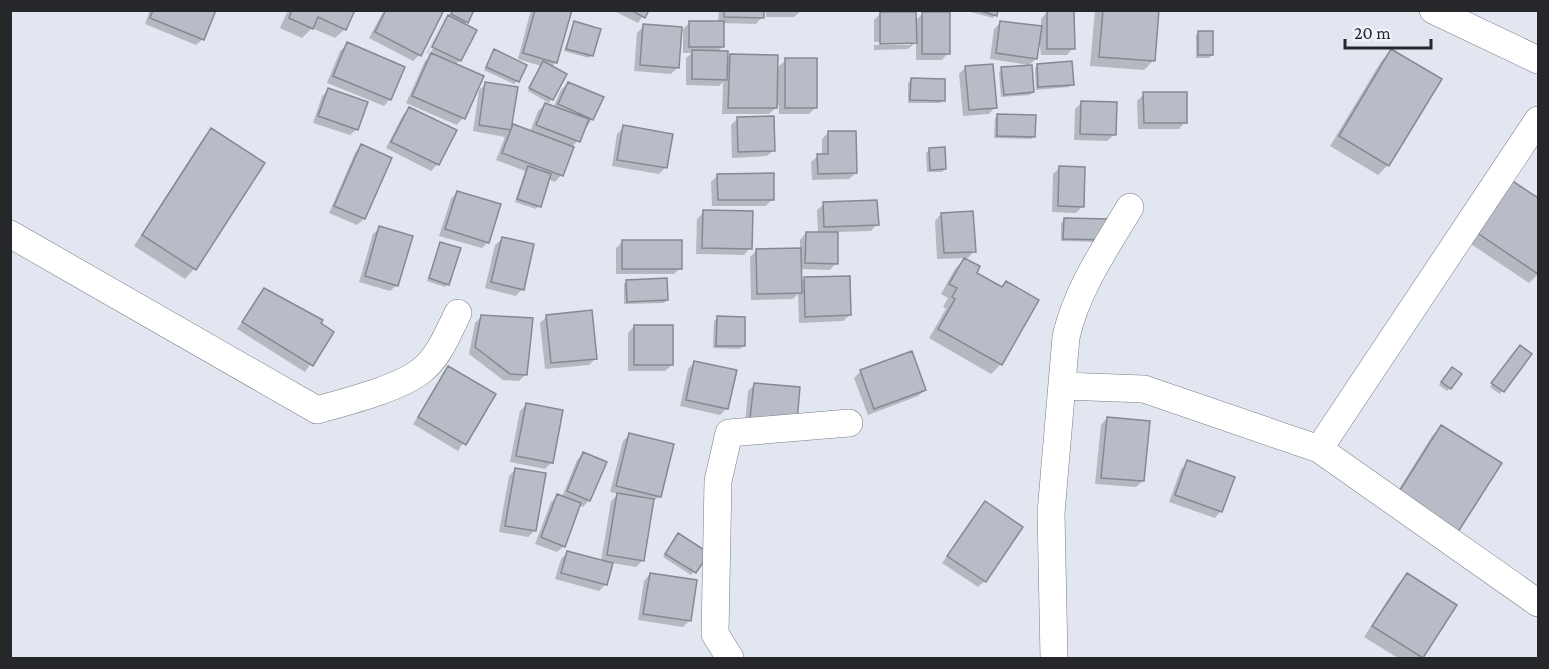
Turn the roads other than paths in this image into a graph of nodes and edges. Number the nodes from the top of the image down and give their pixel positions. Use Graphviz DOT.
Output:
graph roads {
  1 [pos="1433,10"];
  2 [pos="1539,60"];
  3 [pos="1539,120"];
  4 [pos="1130,207"];
  5 [pos="10,234"];
  6 [pos="458,313"];
  7 [pos="1063,386"];
  8 [pos="849,423"];
  9 [pos="1319,449"];
  10 [pos="1539,603"];
  11 [pos="730,658"];
  12 [pos="1054,658"];
  1 -- 2 [label="street"];
  3 -- 9 [label="street"];
  4 -- 7 [label="street"];
  5 -- 6 [label="street"];
  7 -- 9 [label="street"];
  7 -- 12 [label="street"];
  8 -- 11 [label="street"];
  9 -- 10 [label="street"];
}
